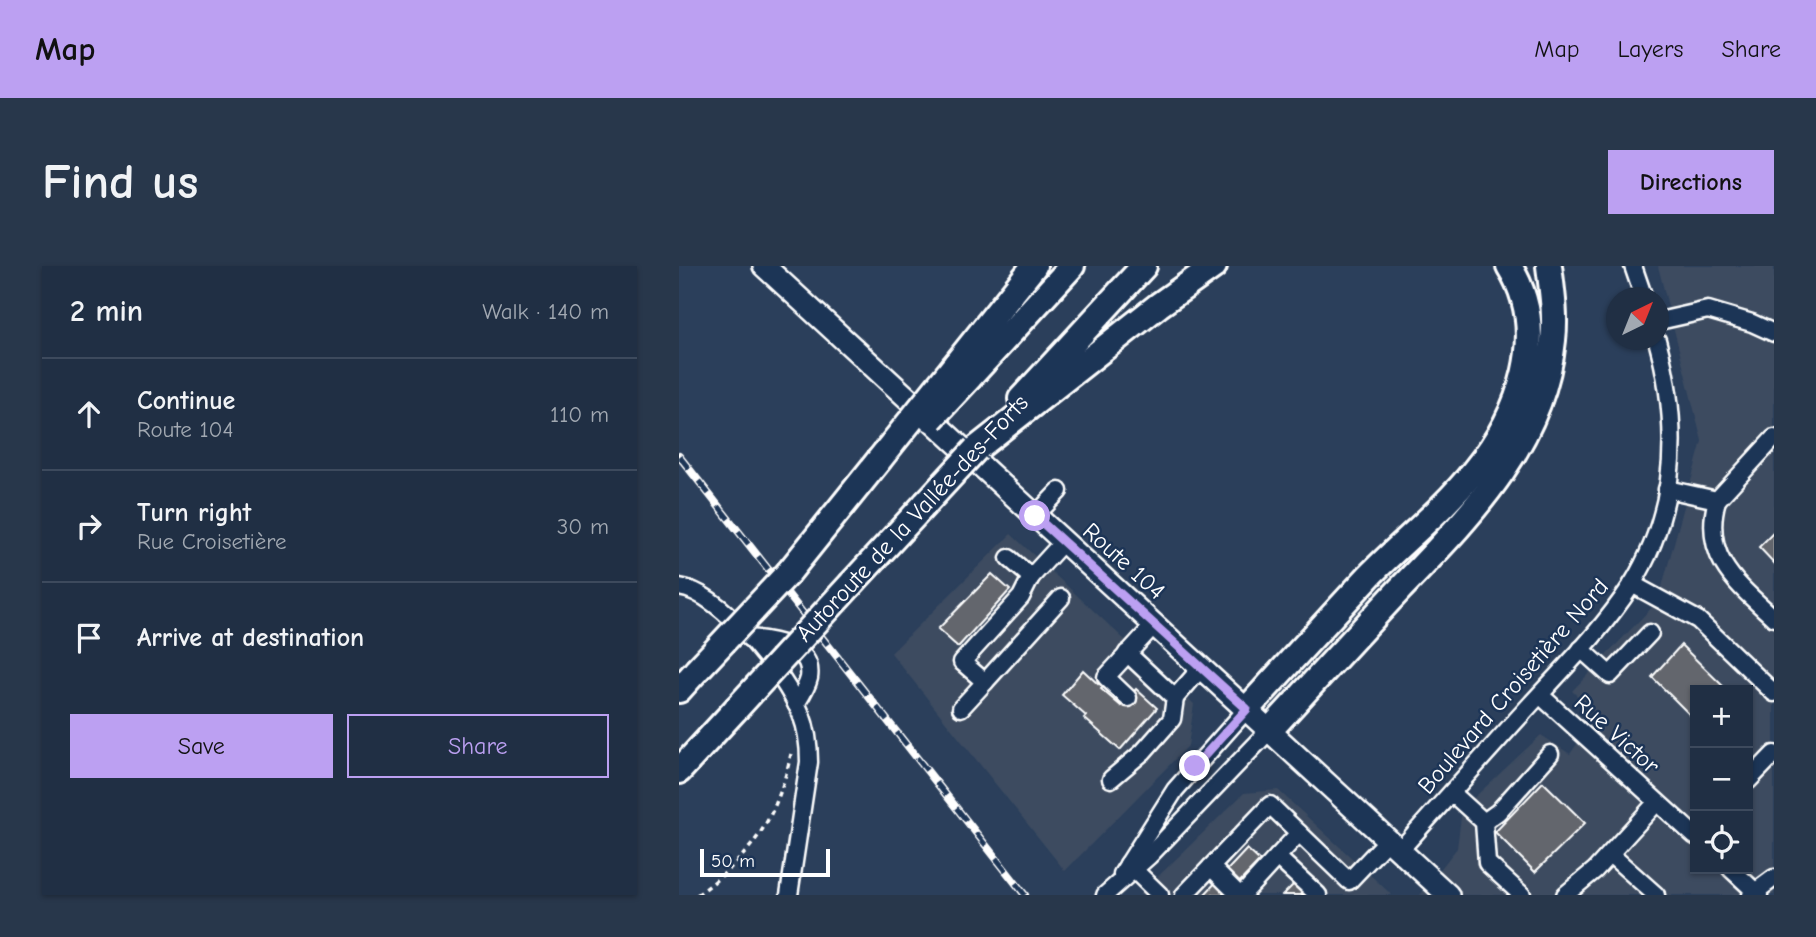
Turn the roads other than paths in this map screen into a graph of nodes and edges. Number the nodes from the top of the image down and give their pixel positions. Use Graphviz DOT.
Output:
graph roads {
  1 [pos="764,266"];
  2 [pos="1034,266"];
  3 [pos="1072,266"];
  4 [pos="1144,266"];
  5 [pos="1214,266"];
  6 [pos="1509,266"];
  7 [pos="1549,266"];
  8 [pos="1633,266"];
  9 [pos="1640,287"];
  10 [pos="1669,319"];
  11 [pos="1774,333"];
  12 [pos="1660,350"];
  13 [pos="962,372"];
  14 [pos="1012,417"];
  15 [pos="1774,438"];
  16 [pos="1768,457"];
  17 [pos="1667,489"];
  18 [pos="1059,491"];
  19 [pos="1717,500"];
  20 [pos="1035,516"];
  21 [pos="1063,542"];
  22 [pos="1009,558"];
  23 [pos="1031,577"];
  24 [pos="1632,584"];
  25 [pos="679,587"];
  26 [pos="1061,598"];
  27 [pos="1013,605"];
  28 [pos="1774,618"];
  29 [pos="1154,625"];
  30 [pos="1036,626"];
  31 [pos="1650,633"];
  32 [pos="749,638"];
  33 [pos="1581,649"];
  34 [pos="1127,653"];
  35 [pos="1201,668"];
  36 [pos="985,682"];
  37 [pos="679,690"];
  38 [pos="1774,693"];
  39 [pos="1540,695"];
  40 [pos="1128,698"];
  41 [pos="1175,698"];
  42 [pos="796,704"];
  43 [pos="961,708"];
  44 [pos="1247,709"];
  45 [pos="1269,730"];
  46 [pos="1550,754"];
  47 [pos="1774,754"];
  48 [pos="679,771"];
  49 [pos="1753,776"];
  50 [pos="1111,779"];
  51 [pos="1452,793"];
  52 [pos="1657,802"];
  53 [pos="1483,822"];
  54 [pos="1690,826"];
  55 [pos="1299,833"];
  56 [pos="1394,845"];
  57 [pos="1610,854"];
  58 [pos="1277,857"];
  59 [pos="1131,866"];
  60 [pos="1211,867"];
  61 [pos="1736,874"];
  62 [pos="1774,878"];
  63 [pos="1573,893"];
  64 [pos="1755,894"];
  65 [pos="789,895"];
  66 [pos="1105,895"];
  67 [pos="1160,895"];
  68 [pos="1184,895"];
  69 [pos="1241,895"];
  70 [pos="1318,895"];
  71 [pos="1448,895"];
  72 [pos="1522,895"];
  73 [pos="1656,895"];
  1 -- 20 [label="main road, Route 104"];
  2 -- 13 [label="highway"];
  3 -- 13 [label="highway"];
  4 -- 14 [label="highway, Autoroute de la Vallée-des-Forts"];
  5 -- 14 [label="highway"];
  6 -- 44 [label="highway"];
  7 -- 45 [label="highway"];
  8 -- 9 [label="street"];
  10 -- 11 [label="street"];
  12 -- 17 [label="street, Boulevard Croisetière Nord"];
  13 -- 37 [label="highway, bridge"];
  14 -- 48 [label="highway, Autoroute de la Vallée-des-Forts, bridge"];
  15 -- 16 [label="street"];
  16 -- 19 [label="street"];
  17 -- 19 [label="street"];
  17 -- 24 [label="street, Boulevard Croisetière Nord"];
  18 -- 20 [label="street"];
  19 -- 28 [label="street"];
  20 -- 21 [label="main road, Route 104"];
  21 -- 23 [label="street"];
  21 -- 29 [label="main road, Route 104"];
  22 -- 23 [label="street"];
  23 -- 27 [label="street"];
  24 -- 33 [label="street, Boulevard Croisetière Nord"];
  24 -- 38 [label="street"];
  25 -- 32 [label="street"];
  26 -- 30 [label="street"];
  27 -- 30 [label="street"];
  27 -- 36 [label="street"];
  29 -- 34 [label="street"];
  29 -- 35 [label="main road, Route 104"];
  30 -- 36 [label="street"];
  31 -- 33 [label="street"];
  32 -- 42 [label="street"];
  32 -- 42 [label="street"];
  33 -- 39 [label="street, Boulevard Croisetière Nord"];
  34 -- 40 [label="street"];
  34 -- 41 [label="street"];
  35 -- 41 [label="street"];
  35 -- 44 [label="main road, Route 104"];
  36 -- 43 [label="street"];
  39 -- 51 [label="street, Boulevard Croisetière Nord"];
  39 -- 52 [label="street, Rue Victor"];
  41 -- 50 [label="street"];
  42 -- 65 [label="street"];
  44 -- 45 [label="main road, Route 104"];
  44 -- 59 [label="street"];
  45 -- 56 [label="main road, Route 104"];
  45 -- 59 [label="street"];
  46 -- 53 [label="street"];
  47 -- 49 [label="street"];
  51 -- 53 [label="street"];
  51 -- 56 [label="street, Boulevard Croisetière Nord"];
  52 -- 54 [label="street, Rue Victor"];
  52 -- 57 [label="street"];
  53 -- 72 [label="street"];
  55 -- 56 [label="street, Boulevard Croisetière Nord"];
  55 -- 58 [label="street"];
  55 -- 60 [label="street"];
  56 -- 71 [label="main road, Route 104"];
  57 -- 63 [label="street"];
  57 -- 73 [label="street"];
  58 -- 69 [label="street"];
  58 -- 70 [label="street"];
  59 -- 66 [label="street"];
  59 -- 67 [label="street"];
  60 -- 68 [label="street"];
  60 -- 69 [label="street"];
  61 -- 64 [label="street"];
  62 -- 64 [label="street"];
}
